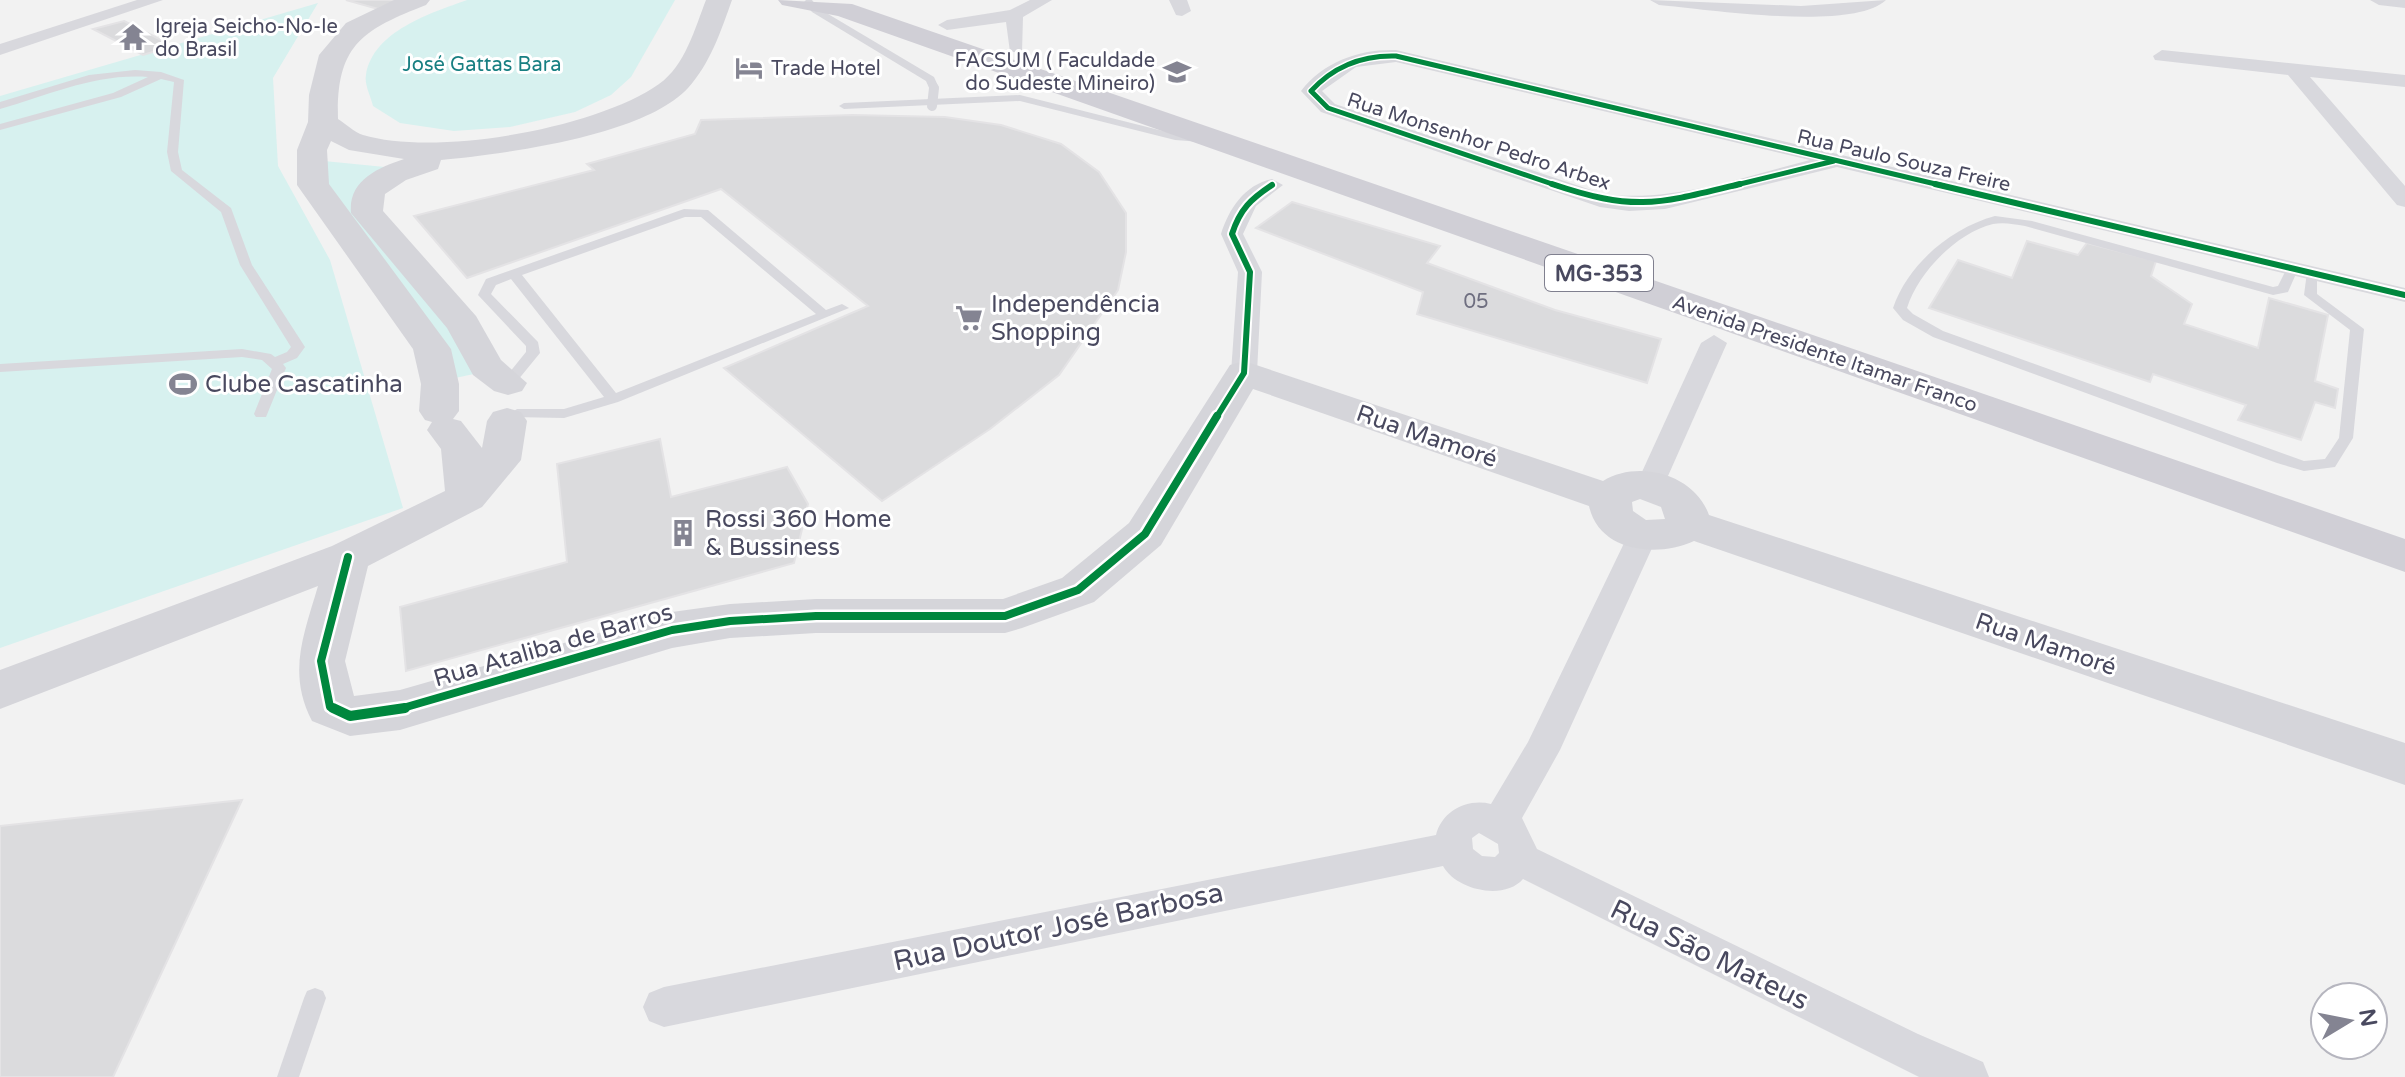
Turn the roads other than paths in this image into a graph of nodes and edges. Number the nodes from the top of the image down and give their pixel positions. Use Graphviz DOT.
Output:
graph roads {
  1 [pos="106,0"];
  2 [pos="154,0"];
  3 [pos="417,0"];
  4 [pos="448,0"];
  5 [pos="872,0"];
  6 [pos="1043,0"];
  7 [pos="1659,0"];
  8 [pos="1877,0"];
  9 [pos="2379,0"];
  10 [pos="800,1"];
  11 [pos="2405,3"];
  12 [pos="123,10"];
  13 [pos="706,12"];
  14 [pos="1015,32"];
  15 [pos="0,50"];
  16 [pos="1396,56"];
  17 [pos="2162,56"];
  18 [pos="2295,71"];
  19 [pos="162,74"];
  20 [pos="2405,81"];
  21 [pos="0,106"];
  22 [pos="844,106"];
  23 [pos="343,108"];
  24 [pos="932,110"];
  25 [pos="0,127"];
  26 [pos="1220,141"];
  27 [pos="351,142"];
  28 [pos="1834,161"];
  29 [pos="427,162"];
  30 [pos="1272,185"];
  31 [pos="2405,200"];
  32 [pos="2303,270"];
  33 [pos="514,274"];
  34 [pos="2405,295"];
  35 [pos="842,308"];
  36 [pos="825,315"];
  37 [pos="1714,343"];
  38 [pos="273,363"];
  39 [pos="0,368"];
  40 [pos="1244,373"];
  41 [pos="613,399"];
  42 [pos="511,406"];
  43 [pos="261,414"];
  44 [pos="443,420"];
  45 [pos="1650,485"];
  46 [pos="467,497"];
  47 [pos="1610,498"];
  48 [pos="1665,529"];
  49 [pos="2405,530"];
  50 [pos="2405,556"];
  51 [pos="348,557"];
  52 [pos="0,690"];
  53 [pos="2405,764"];
  54 [pos="1500,822"];
  55 [pos="1452,848"];
  56 [pos="1518,858"];
  57 [pos="315,998"];
  58 [pos="664,1007"];
  59 [pos="1917,1063"];
  60 [pos="288,1077"];
  61 [pos="1968,1077"];
  1 -- 12 [label="street"];
  2 -- 12 [label="street"];
  3 -- 23 [label="main road"];
  4 -- 23 [label="main road"];
  5 -- 14 [label="main road, Avenida Presidente Itamar Franco / MG-353"];
  6 -- 14 [label="street"];
  7 -- 8 [label="street"];
  9 -- 11 [label="street"];
  10 -- 24 [label="lane, bridge"];
  10 -- 26 [label="main road, Avenida Presidente Itamar Franco / MG-353"];
  12 -- 15 [label="street"];
  13 -- 23 [label="main road"];
  13 -- 27 [label="main road"];
  13 -- 29 [label="main road"];
  14 -- 49 [label="main road, Avenida Presidente Itamar Franco / MG-353"];
  16 -- 28 [label="street, Rua Paulo Souza Freire"];
  16 -- 28 [label="street, Rua Monsenhor Pedro Arbex"];
  17 -- 18 [label="street"];
  18 -- 20 [label="street"];
  18 -- 31 [label="street"];
  19 -- 21 [label="lane"];
  19 -- 25 [label="lane"];
  19 -- 38 [label="lane"];
  22 -- 26 [label="lane"];
  23 -- 27 [label="main road"];
  23 -- 44 [label="main road"];
  26 -- 50 [label="main road, Avenida Presidente Itamar Franco / MG-353"];
  27 -- 29 [label="main road"];
  28 -- 32 [label="street, Rua Paulo Souza Freire"];
  29 -- 42 [label="main road"];
  30 -- 40 [label="street, Rua Ataliba de Barros"];
  32 -- 32 [label="lane"];
  32 -- 34 [label="street, Rua Paulo Souza Freire"];
  33 -- 36 [label="lane"];
  33 -- 41 [label="lane"];
  33 -- 42 [label="lane"];
  35 -- 36 [label="lane"];
  36 -- 41 [label="lane"];
  37 -- 45 [label="street"];
  38 -- 39 [label="lane"];
  38 -- 43 [label="lane"];
  40 -- 47 [label="main road, Rua Mamoré"];
  40 -- 51 [label="main road, Rua Ataliba de Barros"];
  41 -- 42 [label="lane"];
  42 -- 44 [label="main road"];
  42 -- 46 [label="main road"];
  44 -- 46 [label="main road"];
  45 -- 47 [label="main road"];
  45 -- 48 [label="main road"];
  46 -- 51 [label="main road"];
  47 -- 48 [label="main road, Rua Mamoré"];
  48 -- 53 [label="main road, Rua Mamoré"];
  48 -- 54 [label="street"];
  51 -- 52 [label="main road"];
  54 -- 55 [label="street"];
  54 -- 56 [label="street"];
  55 -- 56 [label="street"];
  55 -- 58 [label="street, Rua Doutor José Barbosa"];
  56 -- 59 [label="street, Rua São Mateus"];
  57 -- 60 [label="lane"];
  59 -- 61 [label="street, Rua São Mateus"];
}
